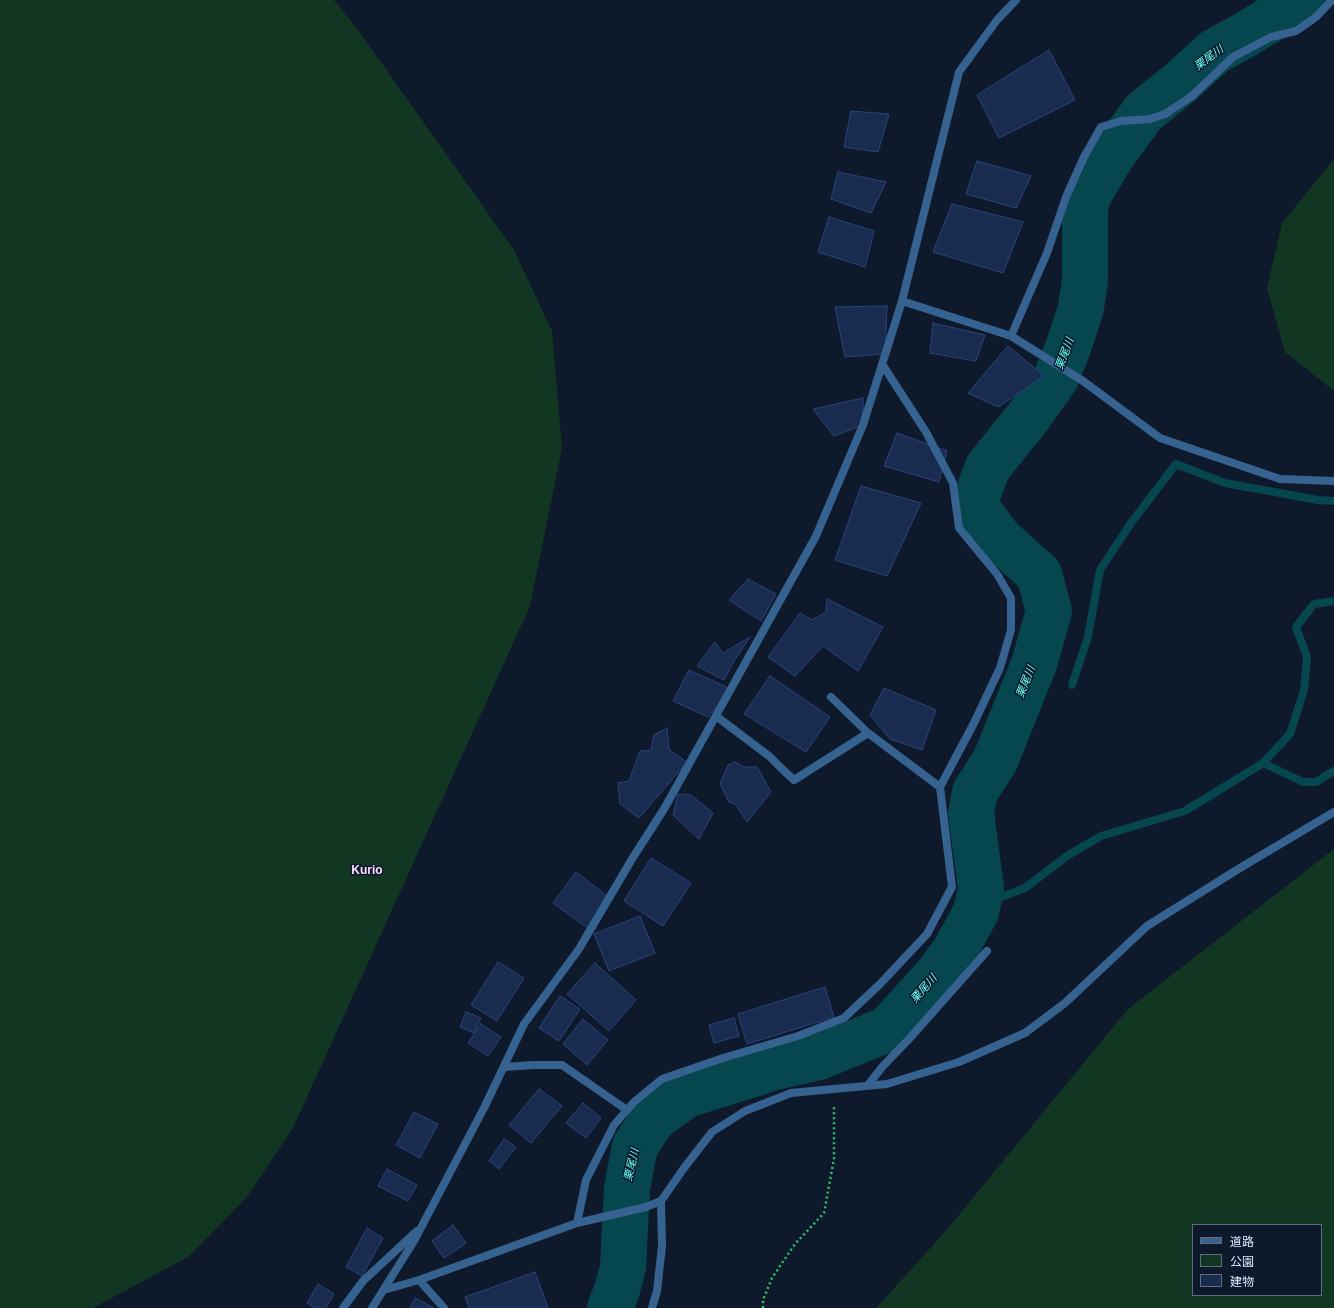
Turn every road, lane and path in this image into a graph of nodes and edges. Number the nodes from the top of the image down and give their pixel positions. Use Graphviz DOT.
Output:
graph roads {
  1 [pos="1016,0"];
  2 [pos="1332,0"];
  3 [pos="902,302"];
  4 [pos="1011,336"];
  5 [pos="882,364"];
  6 [pos="1334,481"];
  7 [pos="831,697"];
  8 [pos="716,716"];
  9 [pos="868,733"];
  10 [pos="940,787"];
  11 [pos="1334,812"];
  12 [pos="987,951"];
  13 [pos="504,1067"];
  14 [pos="868,1085"];
  15 [pos="833,1089"];
  16 [pos="627,1110"];
  17 [pos="661,1201"];
  18 [pos="577,1223"];
  19 [pos="421,1227"];
  20 [pos="419,1280"];
  21 [pos="384,1290"];
  22 [pos="343,1308"];
  23 [pos="372,1308"];
  24 [pos="444,1308"];
  25 [pos="652,1308"];
  26 [pos="763,1308"];
  1 -- 3 [label="street"];
  2 -- 4 [label="street"];
  3 -- 4 [label="street"];
  3 -- 5 [label="street"];
  4 -- 6 [label="street"];
  5 -- 8 [label="street"];
  5 -- 10 [label="street"];
  7 -- 9 [label="street"];
  8 -- 9 [label="street"];
  8 -- 13 [label="street"];
  9 -- 10 [label="street"];
  10 -- 16 [label="street"];
  11 -- 14 [label="street"];
  12 -- 14 [label="street"];
  13 -- 16 [label="street"];
  13 -- 19 [label="street"];
  14 -- 15 [label="street"];
  15 -- 17 [label="street"];
  15 -- 26 [label="path"];
  16 -- 18 [label="street"];
  17 -- 18 [label="street"];
  17 -- 25 [label="street"];
  18 -- 20 [label="street"];
  19 -- 21 [label="street"];
  19 -- 22 [label="street"];
  20 -- 21 [label="street"];
  20 -- 24 [label="street"];
  21 -- 23 [label="street"];
}
